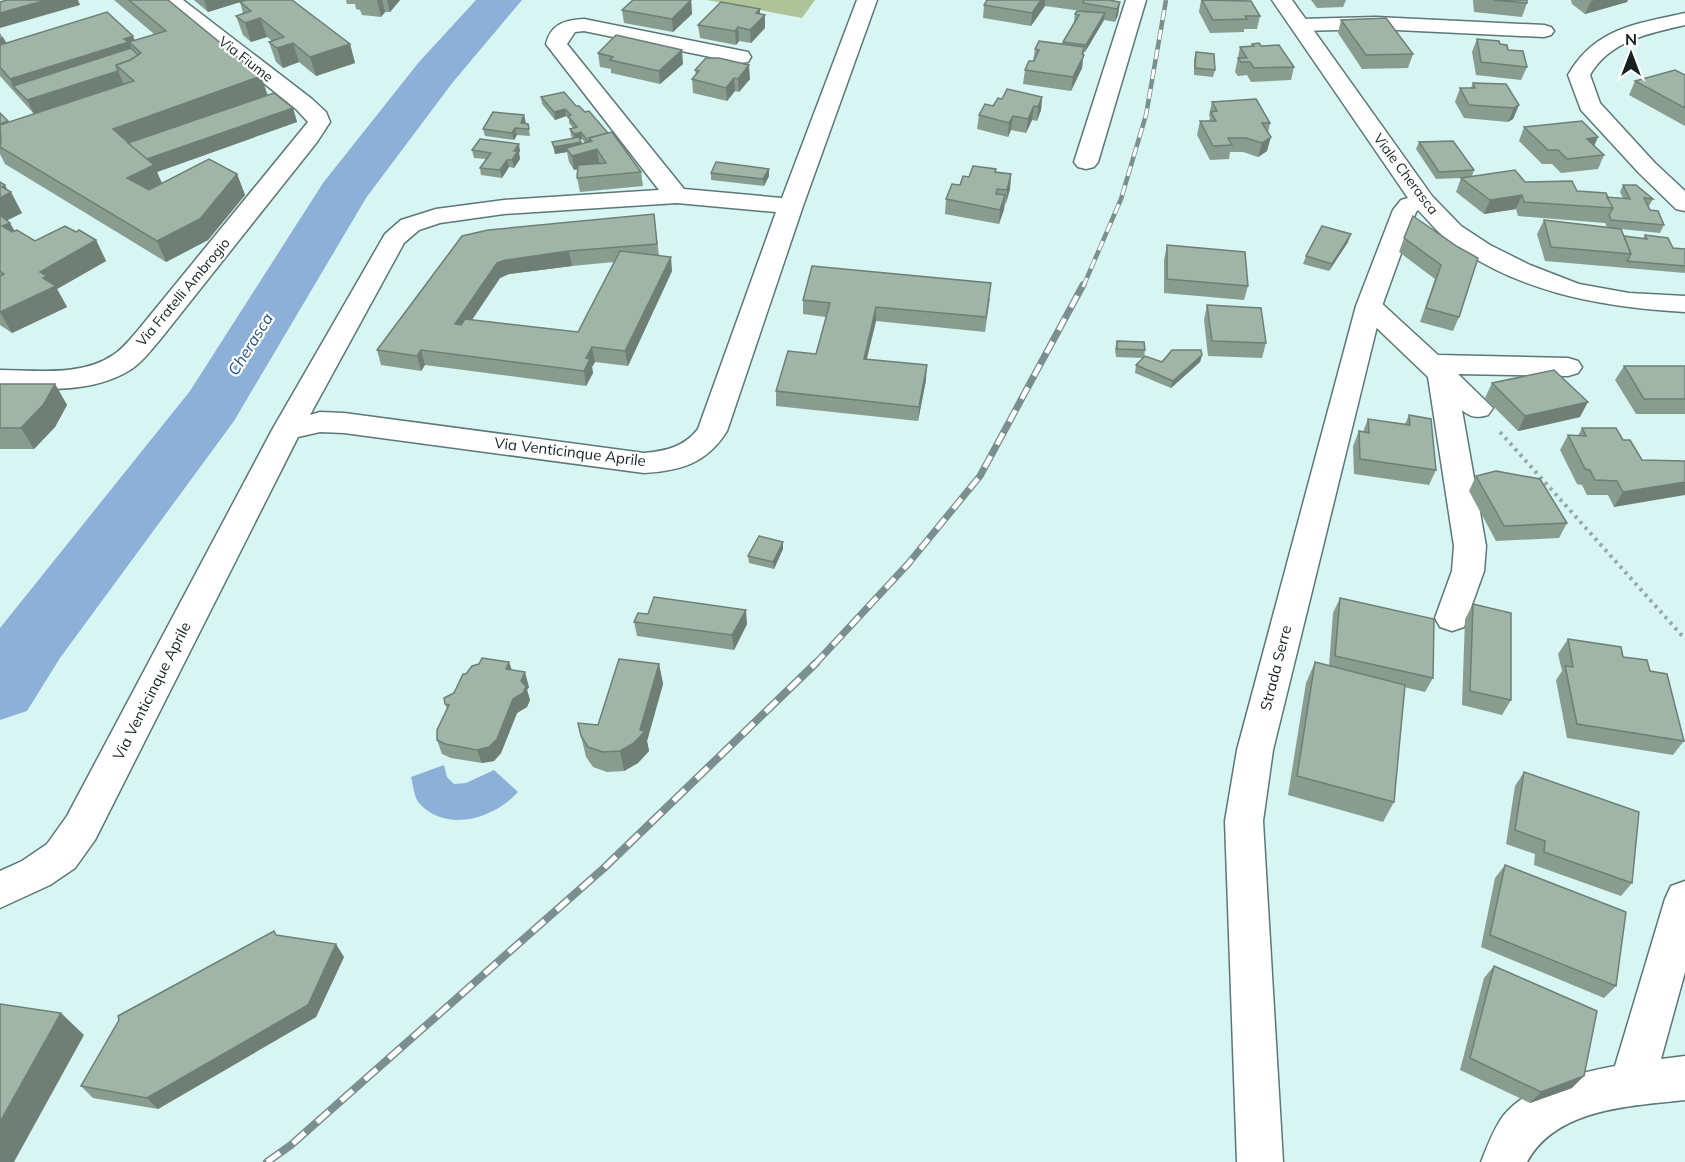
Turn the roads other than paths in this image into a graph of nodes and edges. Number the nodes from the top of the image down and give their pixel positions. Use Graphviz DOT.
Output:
graph roads {
  1 [pos="170,0"];
  2 [pos="867,0"];
  3 [pos="1136,0"];
  4 [pos="1282,0"];
  5 [pos="1685,19"];
  6 [pos="1300,25"];
  7 [pos="1544,31"];
  8 [pos="740,57"];
  9 [pos="319,122"];
  10 [pos="1086,162"];
  11 [pos="677,196"];
  12 [pos="1423,201"];
  13 [pos="1685,204"];
  14 [pos="791,206"];
  15 [pos="1685,304"];
  16 [pos="1369,306"];
  17 [pos="1568,367"];
  18 [pos="1436,369"];
  19 [pos="0,379"];
  20 [pos="1478,408"];
  21 [pos="287,430"];
  22 [pos="1452,618"];
  23 [pos="0,890"];
  24 [pos="1685,899"];
  25 [pos="1685,1078"];
  26 [pos="1632,1084"];
  27 [pos="1260,1162"];
  28 [pos="1504,1162"];
  1 -- 9 [label="street, Via Fiume"];
  2 -- 14 [label="street, Via Venticinque Aprile"];
  3 -- 10 [label="street"];
  4 -- 6 [label="street, Viale Cherasca"];
  5 -- 13 [label="street"];
  6 -- 7 [label="street"];
  6 -- 12 [label="street, Viale Cherasca"];
  8 -- 11 [label="street"];
  9 -- 19 [label="street, Via Fratelli Ambrogio"];
  11 -- 14 [label="street, Via Venticinque Aprile"];
  11 -- 21 [label="street, Via Venticinque Aprile"];
  12 -- 15 [label="street, Viale Cherasca"];
  12 -- 16 [label="street, Strada Serre"];
  14 -- 21 [label="street, Via Venticinque Aprile"];
  16 -- 18 [label="street"];
  16 -- 27 [label="street, Strada Serre"];
  17 -- 18 [label="street"];
  18 -- 20 [label="street"];
  18 -- 22 [label="street"];
  21 -- 23 [label="street, Via Venticinque Aprile"];
  24 -- 26 [label="street"];
  25 -- 26 [label="street"];
  26 -- 28 [label="street"];
}
